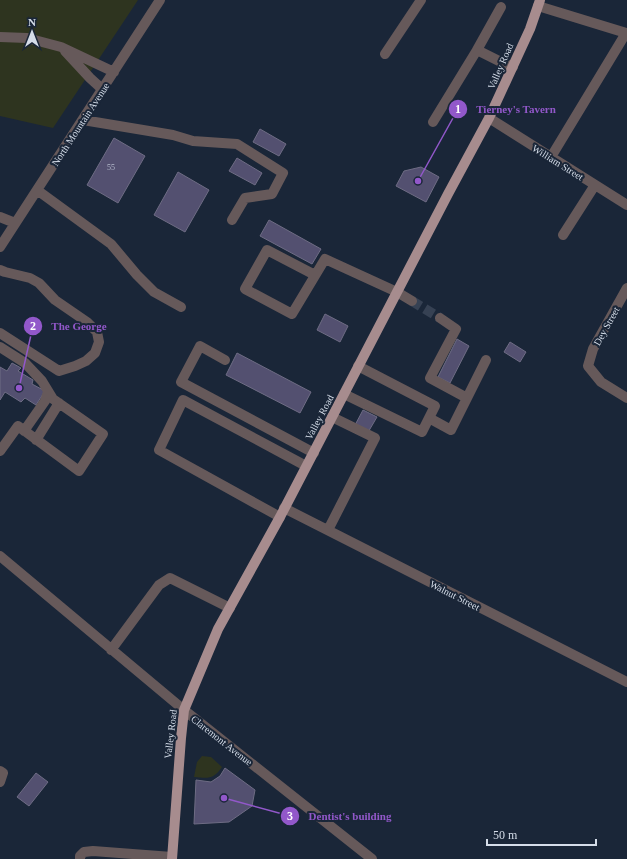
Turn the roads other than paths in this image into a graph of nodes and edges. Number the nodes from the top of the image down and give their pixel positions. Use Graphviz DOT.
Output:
graph roads {
  1 [pos="160,0"];
  2 [pos="421,0"];
  3 [pos="539,3"];
  4 [pos="501,7"];
  5 [pos="0,37"];
  6 [pos="61,47"];
  7 [pos="477,50"];
  8 [pos="385,54"];
  9 [pos="513,67"];
  10 [pos="114,72"];
  11 [pos="102,89"];
  12 [pos="489,118"];
  13 [pos="83,120"];
  14 [pos="433,122"];
  15 [pos="551,157"];
  16 [pos="594,184"];
  17 [pos="37,190"];
  18 [pos="627,205"];
  19 [pos="0,217"];
  20 [pos="232,220"];
  21 [pos="15,223"];
  22 [pos="563,235"];
  23 [pos="0,246"];
  24 [pos="0,270"];
  25 [pos="315,275"];
  26 [pos="627,288"];
  27 [pos="397,292"];
  28 [pos="412,301"];
  29 [pos="181,307"];
  30 [pos="440,318"];
  31 [pos="0,333"];
  32 [pos="0,347"];
  33 [pos="225,360"];
  34 [pos="486,360"];
  35 [pos="358,366"];
  36 [pos="48,392"];
  37 [pos="344,394"];
  38 [pos="466,398"];
  39 [pos="627,398"];
  40 [pos="59,403"];
  41 [pos="332,417"];
  42 [pos="429,418"];
  43 [pos="24,431"];
  44 [pos="36,440"];
  45 [pos="0,451"];
  46 [pos="314,452"];
  47 [pos="306,466"];
  48 [pos="282,513"];
  49 [pos="328,530"];
  50 [pos="0,556"];
  51 [pos="230,608"];
  52 [pos="111,650"];
  53 [pos="627,682"];
  54 [pos="184,710"];
  55 [pos="172,858"];
  56 [pos="80,859"];
  57 [pos="372,859"];
  1 -- 10 [label="street, North Mountain Avenue"];
  2 -- 8 [label="street"];
  3 -- 9 [label="main road, Valley Road"];
  3 -- 15 [label="street"];
  4 -- 7 [label="street"];
  5 -- 6 [label="street"];
  6 -- 10 [label="street"];
  6 -- 11 [label="street"];
  7 -- 9 [label="street"];
  7 -- 14 [label="street"];
  9 -- 12 [label="main road, Valley Road"];
  10 -- 11 [label="street, North Mountain Avenue"];
  11 -- 13 [label="street, North Mountain Avenue"];
  12 -- 15 [label="street, William Street"];
  12 -- 27 [label="main road, Valley Road"];
  13 -- 17 [label="street, North Mountain Avenue"];
  13 -- 20 [label="street"];
  15 -- 16 [label="street, William Street"];
  16 -- 18 [label="street, William Street"];
  16 -- 22 [label="street"];
  17 -- 21 [label="street, North Mountain Avenue"];
  17 -- 29 [label="street"];
  19 -- 21 [label="street"];
  21 -- 23 [label="street, North Mountain Avenue"];
  24 -- 31 [label="street"];
  25 -- 25 [label="street"];
  25 -- 27 [label="street"];
  26 -- 39 [label="street, Dey Street"];
  27 -- 28 [label="street"];
  27 -- 35 [label="main road, Valley Road"];
  30 -- 38 [label="street"];
  32 -- 36 [label="street"];
  33 -- 46 [label="street"];
  34 -- 38 [label="street"];
  35 -- 37 [label="main road, Valley Road"];
  35 -- 42 [label="street"];
  36 -- 40 [label="street"];
  36 -- 43 [label="street"];
  37 -- 41 [label="main road, Valley Road"];
  37 -- 42 [label="street"];
  38 -- 42 [label="street"];
  40 -- 44 [label="street"];
  40 -- 44 [label="street"];
  41 -- 46 [label="main road, Valley Road"];
  41 -- 49 [label="street"];
  43 -- 44 [label="street"];
  43 -- 45 [label="street"];
  46 -- 47 [label="main road, Valley Road"];
  47 -- 48 [label="main road, Valley Road"];
  47 -- 48 [label="street, Walnut Street"];
  48 -- 49 [label="street, Walnut Street"];
  48 -- 51 [label="main road, Valley Road"];
  49 -- 53 [label="street, Walnut Street"];
  50 -- 52 [label="street, Claremont Avenue"];
  51 -- 52 [label="street"];
  51 -- 54 [label="main road, Valley Road"];
  52 -- 54 [label="street, Claremont Avenue"];
  54 -- 55 [label="main road, Valley Road"];
  54 -- 57 [label="street, Claremont Avenue"];
  55 -- 56 [label="street"];
}
